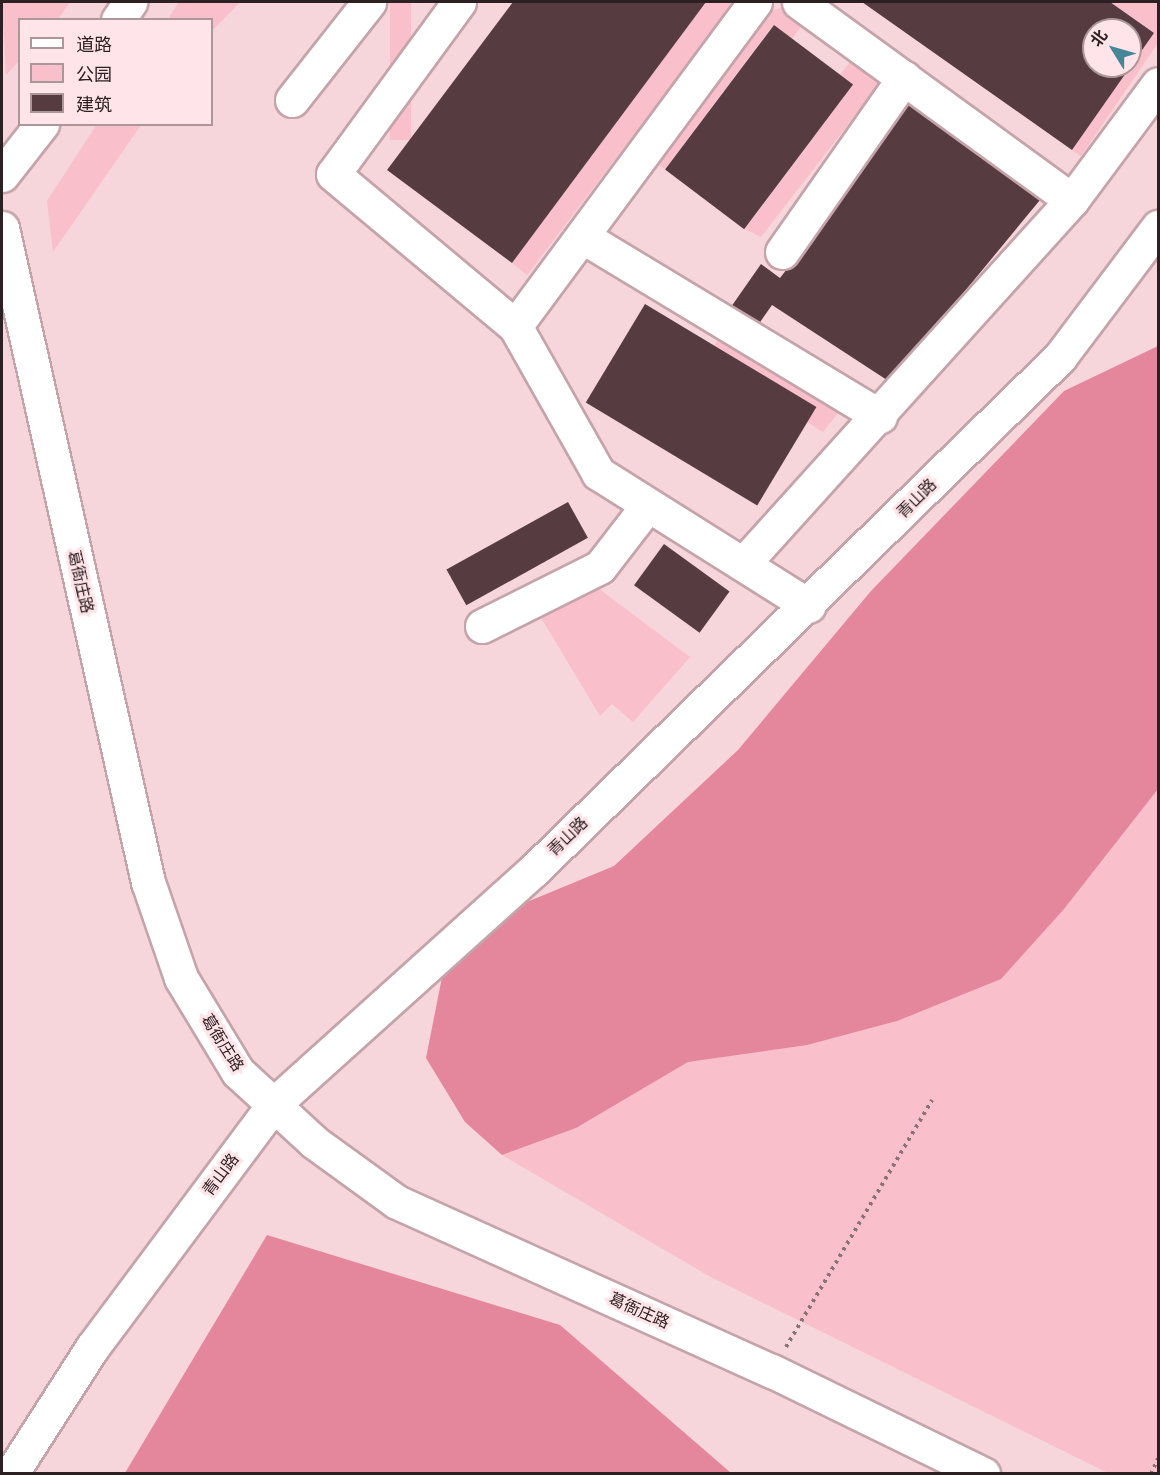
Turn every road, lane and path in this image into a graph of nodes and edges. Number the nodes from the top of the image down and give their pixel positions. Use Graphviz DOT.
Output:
graph roads {
  1 [pos="130,2"];
  2 [pos="369,2"];
  3 [pos="459,2"];
  4 [pos="755,2"];
  5 [pos="798,2"];
  6 [pos="119,18"];
  7 [pos="904,78"];
  8 [pos="1158,84"];
  9 [pos="292,100"];
  10 [pos="40,126"];
  11 [pos="2,175"];
  12 [pos="1072,200"];
  13 [pos="1158,226"];
  14 [pos="2,228"];
  15 [pos="583,237"];
  16 [pos="782,252"];
  17 [pos="515,326"];
  18 [pos="880,416"];
  19 [pos="648,505"];
  20 [pos="743,564"];
  21 [pos="809,606"];
  22 [pos="482,626"];
  23 [pos="932,1100"];
  24 [pos="273,1105"];
  25 [pos="772,1371"];
  26 [pos="1158,1458"];
  27 [pos="10,1473"];
  28 [pos="983,1473"];
  29 [pos="1151,1473"];
  1 -- 6 [label="street"];
  2 -- 9 [label="street"];
  3 -- 17 [label="street"];
  4 -- 15 [label="street"];
  5 -- 7 [label="street"];
  7 -- 12 [label="street"];
  7 -- 16 [label="street"];
  8 -- 12 [label="street"];
  10 -- 11 [label="street"];
  12 -- 18 [label="street"];
  13 -- 21 [label="street, 青山路"];
  14 -- 24 [label="street, 葛衙庄路"];
  15 -- 17 [label="street"];
  15 -- 18 [label="street"];
  17 -- 19 [label="street"];
  18 -- 20 [label="street"];
  19 -- 20 [label="street"];
  19 -- 22 [label="street"];
  20 -- 21 [label="street"];
  21 -- 24 [label="street, 青山路"];
  23 -- 25 [label="path"];
  24 -- 25 [label="street, 葛衙庄路"];
  24 -- 27 [label="street, 青山路"];
  25 -- 28 [label="street, 葛衙庄路"];
  26 -- 29 [label="path"];
}
